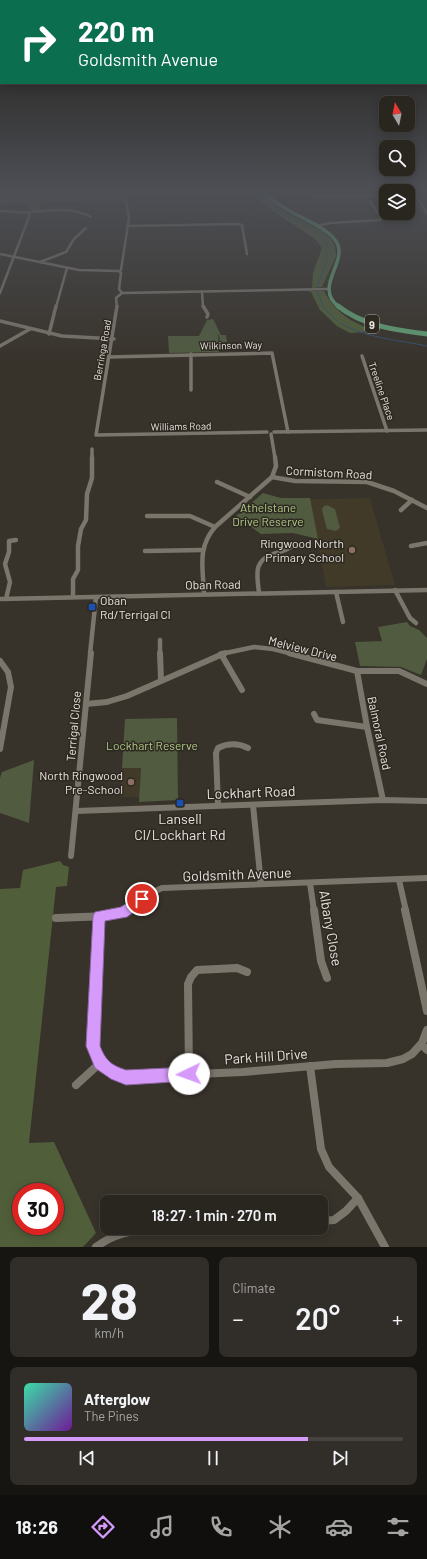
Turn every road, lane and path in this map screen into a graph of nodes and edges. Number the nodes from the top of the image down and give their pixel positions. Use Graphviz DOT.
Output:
graph roads {
  1 [pos="17,250"];
  2 [pos="68,250"];
  3 [pos="124,250"];
  4 [pos="246,250"];
  5 [pos="339,250"];
  6 [pos="0,254"];
  7 [pos="247,254"];
  8 [pos="14,257"];
  9 [pos="40,262"];
  10 [pos="68,268"];
  11 [pos="120,272"];
  12 [pos="328,289"];
  13 [pos="122,292"];
  14 [pos="202,292"];
  15 [pos="0,293"];
  16 [pos="207,317"];
  17 [pos="0,321"];
  18 [pos="30,329"];
  19 [pos="48,334"];
  20 [pos="427,334"];
  21 [pos="114,340"];
  22 [pos="0,346"];
  23 [pos="190,354"];
  24 [pos="362,356"];
  25 [pos="109,357"];
  26 [pos="191,390"];
  27 [pos="388,430"];
  28 [pos="427,430"];
  29 [pos="288,432"];
  30 [pos="271,433"];
  31 [pos="96,435"];
  32 [pos="92,450"];
  33 [pos="272,477"];
  34 [pos="217,482"];
  35 [pos="250,497"];
  36 [pos="412,500"];
  37 [pos="427,508"];
  38 [pos="401,510"];
  39 [pos="147,516"];
  40 [pos="215,527"];
  41 [pos="16,540"];
  42 [pos="427,543"];
  43 [pos="411,546"];
  44 [pos="291,547"];
  45 [pos="202,550"];
  46 [pos="145,551"];
  47 [pos="395,590"];
  48 [pos="427,590"];
  49 [pos="336,592"];
  50 [pos="259,593"];
  51 [pos="204,594"];
  52 [pos="96,597"];
  53 [pos="72,598"];
  54 [pos="3,599"];
  55 [pos="343,622"];
  56 [pos="416,623"];
  57 [pos="160,640"];
  58 [pos="221,654"];
  59 [pos="0,661"];
  60 [pos="357,671"];
  61 [pos="162,680"];
  62 [pos="427,684"];
  63 [pos="242,690"];
  64 [pos="86,704"];
  65 [pos="314,714"];
  66 [pos="367,727"];
  67 [pos="248,748"];
  68 [pos="0,749"];
  69 [pos="384,800"];
  70 [pos="427,801"];
  71 [pos="218,805"];
  72 [pos="253,805"];
  73 [pos="76,811"];
  74 [pos="71,856"];
  75 [pos="427,878"];
  76 [pos="399,880"];
  77 [pos="310,883"];
  78 [pos="261,884"];
  79 [pos="99,916"];
  80 [pos="56,918"];
  81 [pos="247,972"];
  82 [pos="327,978"];
  83 [pos="427,1011"];
  84 [pos="427,1030"];
  85 [pos="424,1047"];
  86 [pos="100,1063"];
  87 [pos="310,1066"];
  88 [pos="189,1074"];
  89 [pos="76,1085"];
  90 [pos="358,1198"];
  91 [pos="328,1220"];
  92 [pos="113,1235"];
  93 [pos="96,1247"];
  94 [pos="385,1247"];
  1 -- 8 [label="street"];
  2 -- 9 [label="street"];
  3 -- 11 [label="street, Berringa Road"];
  4 -- 7 [label="street"];
  5 -- 12 [label="main road"];
  6 -- 8 [label="street"];
  8 -- 9 [label="street"];
  8 -- 15 [label="street"];
  9 -- 10 [label="street"];
  10 -- 11 [label="street"];
  10 -- 19 [label="street"];
  11 -- 13 [label="street, Berringa Road"];
  12 -- 14 [label="street"];
  12 -- 20 [label="main road, 9"];
  13 -- 14 [label="street"];
  13 -- 21 [label="street, Berringa Road"];
  14 -- 16 [label="street"];
  17 -- 18 [label="street"];
  18 -- 19 [label="street"];
  18 -- 22 [label="street"];
  19 -- 21 [label="street"];
  21 -- 25 [label="street, Berringa Road"];
  23 -- 25 [label="street, Wilkinson Way"];
  23 -- 26 [label="street"];
  23 -- 29 [label="street, Wilkinson Way"];
  24 -- 27 [label="street, Treeline Place"];
  25 -- 31 [label="street, Berringa Road"];
  27 -- 28 [label="street, Williams Road"];
  27 -- 29 [label="street, Williams Road"];
  29 -- 30 [label="street, Williams Road"];
  30 -- 31 [label="street, Williams Road"];
  30 -- 33 [label="street"];
  32 -- 53 [label="street"];
  33 -- 35 [label="street"];
  33 -- 36 [label="street, Cormistom Road"];
  34 -- 35 [label="street"];
  35 -- 40 [label="street"];
  36 -- 37 [label="street, Cormistom Road"];
  36 -- 38 [label="street"];
  39 -- 40 [label="street"];
  40 -- 45 [label="street"];
  41 -- 54 [label="street"];
  42 -- 43 [label="street"];
  44 -- 50 [label="street"];
  45 -- 46 [label="street"];
  45 -- 51 [label="street"];
  47 -- 48 [label="street, Oban Road"];
  47 -- 49 [label="street, Oban Road"];
  47 -- 56 [label="street"];
  49 -- 50 [label="street, Oban Road"];
  49 -- 55 [label="street"];
  50 -- 51 [label="street, Oban Road"];
  51 -- 52 [label="street, Oban Road"];
  52 -- 53 [label="street, Oban Road"];
  52 -- 64 [label="street, Terrigal Close"];
  53 -- 54 [label="street, Oban Road"];
  57 -- 61 [label="street"];
  58 -- 60 [label="street, Melview Drive"];
  58 -- 61 [label="street, Melview Drive"];
  58 -- 63 [label="street"];
  59 -- 68 [label="street"];
  60 -- 62 [label="street, Melview Drive"];
  60 -- 66 [label="street, Balmoral Road"];
  61 -- 64 [label="street, Melview Drive"];
  64 -- 73 [label="street, Terrigal Close"];
  65 -- 66 [label="street"];
  66 -- 69 [label="street, Balmoral Road"];
  67 -- 71 [label="street"];
  69 -- 70 [label="street, Lockhart Road"];
  69 -- 72 [label="street, Lockhart Road"];
  71 -- 72 [label="street, Lockhart Road"];
  71 -- 73 [label="street, Lockhart Road"];
  72 -- 78 [label="street"];
  73 -- 74 [label="street, Terrigal Close"];
  75 -- 76 [label="street, Goldsmith Avenue"];
  76 -- 77 [label="street, Goldsmith Avenue"];
  76 -- 83 [label="street"];
  77 -- 78 [label="street, Goldsmith Avenue"];
  77 -- 82 [label="street, Albany Close"];
  78 -- 79 [label="street, Goldsmith Avenue"];
  79 -- 80 [label="street, Goldsmith Avenue"];
  79 -- 86 [label="street"];
  81 -- 88 [label="street"];
  84 -- 85 [label="street, Park Hill Drive"];
  85 -- 87 [label="street, Park Hill Drive"];
  86 -- 88 [label="street, Park Hill Drive"];
  86 -- 89 [label="street"];
  87 -- 88 [label="street, Park Hill Drive"];
  87 -- 90 [label="street"];
  90 -- 91 [label="street"];
  90 -- 94 [label="street"];
  92 -- 93 [label="street"];
}
